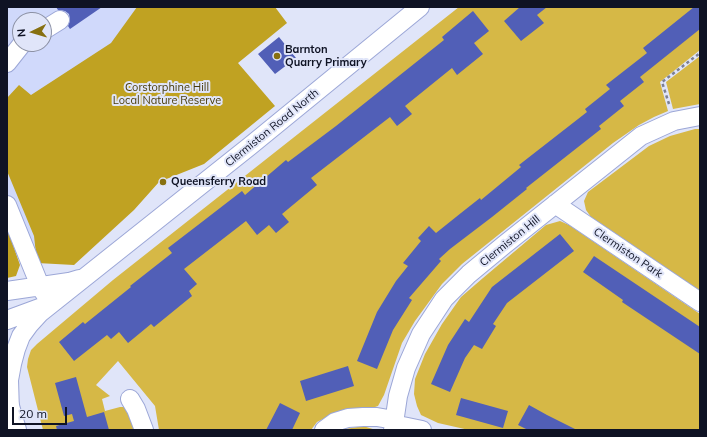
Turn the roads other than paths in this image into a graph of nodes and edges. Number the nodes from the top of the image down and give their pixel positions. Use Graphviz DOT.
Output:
graph roads {
  1 [pos="420,7"];
  2 [pos="60,20"];
  3 [pos="52,25"];
  4 [pos="16,52"];
  5 [pos="7,63"];
  6 [pos="700,116"];
  7 [pos="555,204"];
  8 [pos="7,205"];
  9 [pos="85,276"];
  10 [pos="40,286"];
  11 [pos="7,291"];
  12 [pos="700,302"];
  13 [pos="51,304"];
  14 [pos="7,320"];
  15 [pos="130,399"];
  16 [pos="11,415"];
  17 [pos="393,425"];
  18 [pos="144,430"];
  19 [pos="324,430"];
  20 [pos="422,430"];
  1 -- 9 [label="street, Clermiston Road North"];
  2 -- 3 [label="street"];
  4 -- 5 [label="street"];
  6 -- 7 [label="street, Clermiston Hill"];
  7 -- 12 [label="street, Clermiston Park"];
  7 -- 17 [label="street, Clermiston Hill"];
  8 -- 10 [label="street"];
  9 -- 10 [label="street, Clermiston Road North"];
  9 -- 13 [label="street, Clermiston Road North"];
  10 -- 11 [label="street, Clermiston Road North"];
  10 -- 13 [label="street"];
  13 -- 14 [label="street, Clermiston Road North"];
  13 -- 16 [label="street, Clermiston Road North"];
  15 -- 18 [label="street"];
  17 -- 19 [label="street"];
  17 -- 20 [label="street"];
}
